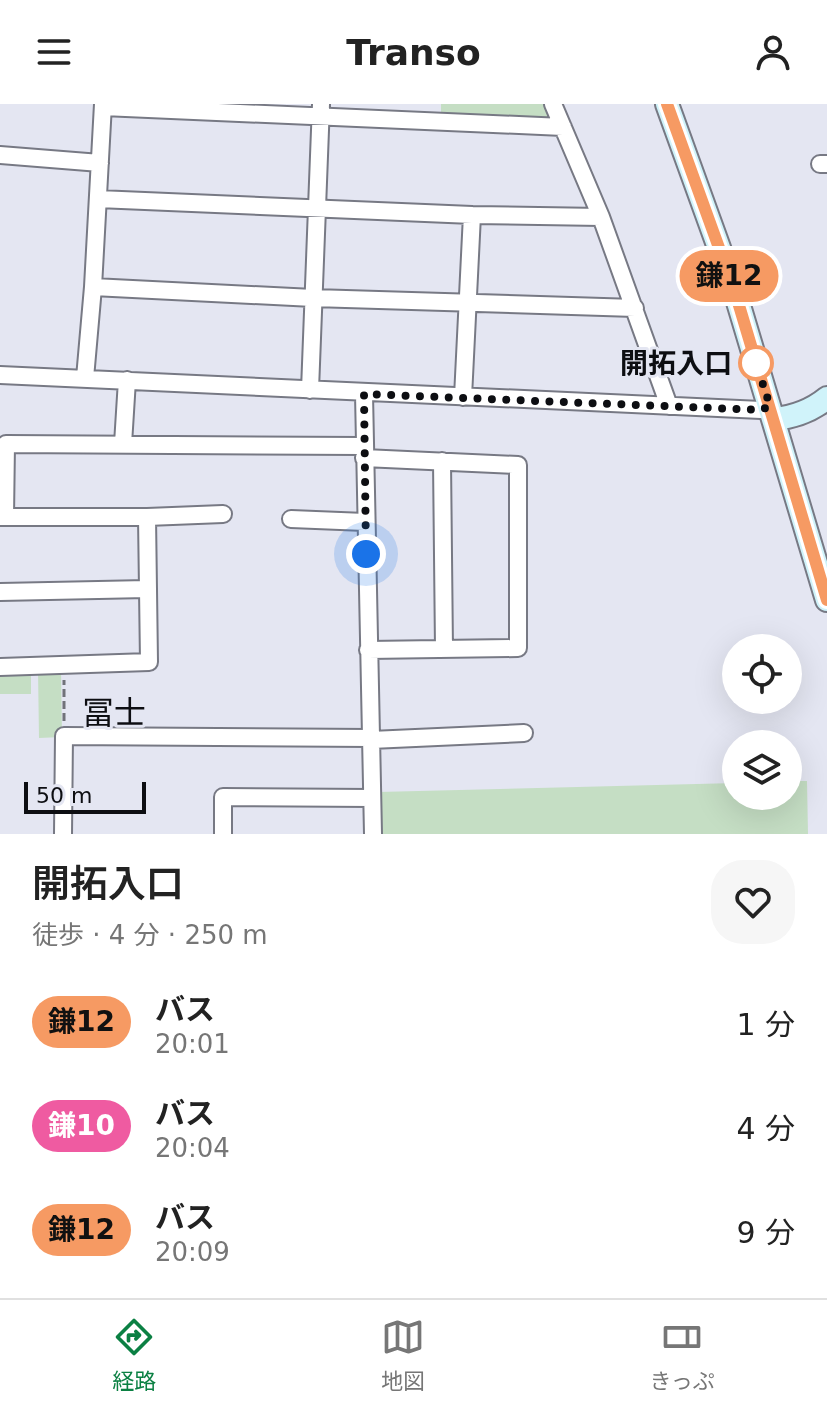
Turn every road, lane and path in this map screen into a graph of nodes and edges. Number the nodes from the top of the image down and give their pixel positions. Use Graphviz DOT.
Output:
graph roads {
  1 [pos="553,104"];
  2 [pos="667,104"];
  3 [pos="103,106"];
  4 [pos="320,110"];
  5 [pos="563,127"];
  6 [pos="0,155"];
  7 [pos="100,163"];
  8 [pos="98,199"];
  9 [pos="317,209"];
  10 [pos="472,215"];
  11 [pos="601,217"];
  12 [pos="93,287"];
  13 [pos="313,298"];
  14 [pos="467,303"];
  15 [pos="635,308"];
  16 [pos="0,375"];
  17 [pos="85,378"];
  18 [pos="127,380"];
  19 [pos="310,390"];
  20 [pos="364,394"];
  21 [pos="463,397"];
  22 [pos="827,398"];
  23 [pos="669,406"];
  24 [pos="772,412"];
  25 [pos="123,444"];
  26 [pos="364,452"];
  27 [pos="442,461"];
  28 [pos="223,514"];
  29 [pos="2,517"];
  30 [pos="147,517"];
  31 [pos="291,519"];
  32 [pos="365,522"];
  33 [pos="147,589"];
  34 [pos="0,592"];
  35 [pos="827,600"];
  36 [pos="444,649"];
  37 [pos="368,650"];
  38 [pos="64,666"];
  39 [pos="0,667"];
  40 [pos="524,733"];
  41 [pos="64,736"];
  42 [pos="371,739"];
  43 [pos="372,798"];
  44 [pos="63,834"];
  45 [pos="223,834"];
  46 [pos="373,834"];
  1 -- 5 [label="street"];
  2 -- 24 [label="street"];
  3 -- 4 [label="street"];
  3 -- 7 [label="street"];
  4 -- 5 [label="street"];
  4 -- 9 [label="street"];
  5 -- 11 [label="street"];
  6 -- 7 [label="street"];
  7 -- 8 [label="street"];
  8 -- 9 [label="street"];
  8 -- 12 [label="street"];
  9 -- 10 [label="street"];
  9 -- 13 [label="street"];
  10 -- 11 [label="street"];
  10 -- 14 [label="street"];
  11 -- 15 [label="street"];
  12 -- 13 [label="street"];
  12 -- 17 [label="street"];
  13 -- 14 [label="street"];
  13 -- 19 [label="street"];
  14 -- 15 [label="street"];
  14 -- 21 [label="street"];
  15 -- 23 [label="street"];
  16 -- 17 [label="street"];
  17 -- 18 [label="street"];
  18 -- 19 [label="street"];
  18 -- 25 [label="street"];
  19 -- 20 [label="street"];
  20 -- 21 [label="street"];
  20 -- 26 [label="street"];
  21 -- 23 [label="street"];
  22 -- 24 [label="street"];
  23 -- 24 [label="street"];
  24 -- 35 [label="street"];
  25 -- 26 [label="street"];
  25 -- 29 [label="street"];
  26 -- 27 [label="street"];
  26 -- 32 [label="street"];
  27 -- 36 [label="street"];
  27 -- 36 [label="street"];
  28 -- 30 [label="street"];
  29 -- 30 [label="street"];
  30 -- 33 [label="street"];
  31 -- 32 [label="street"];
  32 -- 37 [label="street"];
  33 -- 34 [label="street"];
  33 -- 38 [label="street"];
  36 -- 37 [label="street"];
  37 -- 42 [label="street"];
  38 -- 39 [label="street"];
  38 -- 41 [label="path"];
  40 -- 42 [label="street"];
  41 -- 42 [label="street"];
  41 -- 44 [label="street"];
  42 -- 43 [label="street"];
  43 -- 45 [label="street"];
  43 -- 46 [label="street"];
}
